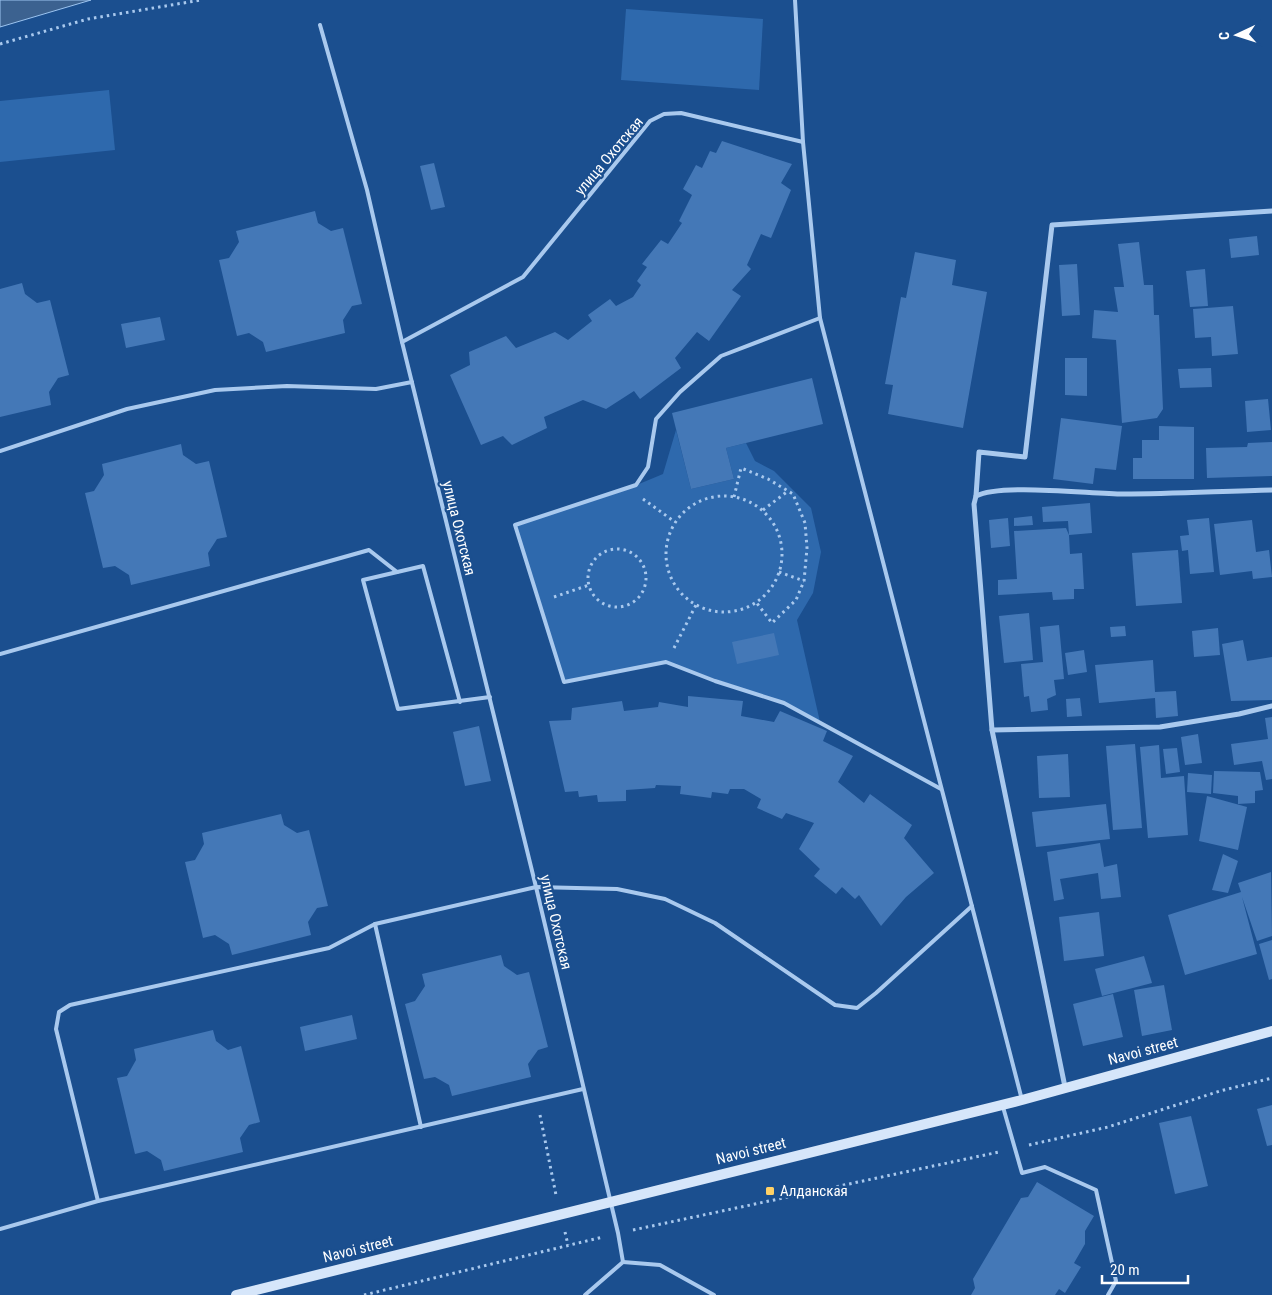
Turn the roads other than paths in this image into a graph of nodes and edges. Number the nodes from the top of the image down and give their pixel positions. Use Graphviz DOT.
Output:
graph roads {
  1 [pos="795,0"];
  2 [pos="320,25"];
  3 [pos="802,142"];
  4 [pos="1272,212"];
  5 [pos="820,318"];
  6 [pos="402,342"];
  7 [pos="412,382"];
  8 [pos="0,451"];
  9 [pos="1272,490"];
  10 [pos="976,496"];
  11 [pos="397,572"];
  12 [pos="0,654"];
  13 [pos="490,697"];
  14 [pos="460,702"];
  15 [pos="1272,706"];
  16 [pos="992,730"];
  17 [pos="942,789"];
  18 [pos="536,887"];
  19 [pos="972,906"];
  20 [pos="375,924"];
  21 [pos="1272,1031"];
  22 [pos="1065,1087"];
  23 [pos="583,1089"];
  24 [pos="1022,1100"];
  25 [pos="1002,1104"];
  26 [pos="421,1127"];
  27 [pos="98,1201"];
  28 [pos="610,1202"];
  29 [pos="0,1229"];
  30 [pos="623,1262"];
  31 [pos="236,1295"];
  32 [pos="585,1295"];
  33 [pos="714,1295"];
  34 [pos="1108,1295"];
  1 -- 3 [label="lane"];
  2 -- 6 [label="lane"];
  3 -- 5 [label="lane"];
  3 -- 6 [label="lane, улица Охотская"];
  4 -- 10 [label="street"];
  5 -- 17 [label="lane"];
  5 -- 17 [label="lane"];
  6 -- 7 [label="lane, улица Охотская"];
  7 -- 8 [label="lane"];
  7 -- 13 [label="lane, улица Охотская"];
  9 -- 10 [label="street"];
  10 -- 16 [label="street"];
  11 -- 12 [label="lane"];
  11 -- 14 [label="lane"];
  11 -- 14 [label="lane"];
  13 -- 14 [label="lane"];
  13 -- 18 [label="lane, улица Охотская"];
  15 -- 16 [label="street"];
  16 -- 22 [label="street"];
  17 -- 19 [label="lane"];
  18 -- 19 [label="lane"];
  18 -- 20 [label="lane"];
  18 -- 23 [label="lane, улица Охотская"];
  19 -- 24 [label="lane"];
  20 -- 26 [label="lane"];
  20 -- 27 [label="lane"];
  21 -- 22 [label="street, Navoi street"];
  22 -- 24 [label="street, Navoi street"];
  23 -- 26 [label="lane"];
  23 -- 28 [label="lane, улица Охотская"];
  24 -- 25 [label="street, Navoi street"];
  25 -- 28 [label="street, Navoi street"];
  25 -- 34 [label="lane"];
  26 -- 27 [label="lane"];
  27 -- 29 [label="lane"];
  28 -- 30 [label="lane, улица Охотская"];
  28 -- 31 [label="street, Navoi street"];
  30 -- 32 [label="lane"];
  30 -- 33 [label="lane"];
}
